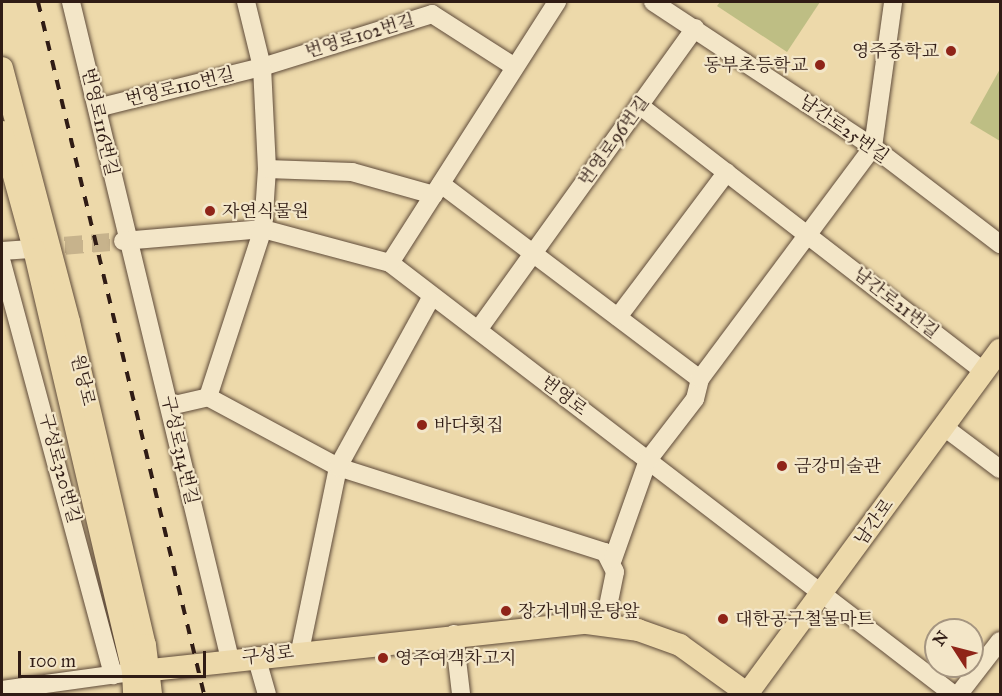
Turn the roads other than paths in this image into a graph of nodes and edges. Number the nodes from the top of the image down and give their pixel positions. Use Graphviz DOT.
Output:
graph roads {
  1 [pos="71,2"];
  2 [pos="246,2"];
  3 [pos="557,2"];
  4 [pos="653,2"];
  5 [pos="893,2"];
  6 [pos="694,28"];
  7 [pos="262,67"];
  8 [pos="515,67"];
  9 [pos="2,68"];
  10 [pos="639,105"];
  11 [pos="97,108"];
  12 [pos="2,132"];
  13 [pos="873,147"];
  14 [pos="267,169"];
  15 [pos="727,172"];
  16 [pos="437,189"];
  17 [pos="263,228"];
  18 [pos="807,234"];
  19 [pos="126,242"];
  20 [pos="1000,244"];
  21 [pos="34,249"];
  22 [pos="2,251"];
  23 [pos="532,254"];
  24 [pos="2,263"];
  25 [pos="390,263"];
  26 [pos="432,296"];
  27 [pos="618,317"];
  28 [pos="478,330"];
  29 [pos="1000,350"];
  30 [pos="985,372"];
  31 [pos="700,379"];
  32 [pos="208,397"];
  33 [pos="170,406"];
  34 [pos="944,427"];
  35 [pos="648,460"];
  36 [pos="339,467"];
  37 [pos="1000,468"];
  38 [pos="613,559"];
  39 [pos="821,593"];
  40 [pos="604,626"];
  41 [pos="454,634"];
  42 [pos="1000,641"];
  43 [pos="300,651"];
  44 [pos="256,656"];
  45 [pos="230,659"];
  46 [pos="132,672"];
  47 [pos="79,686"];
  48 [pos="2,690"];
  49 [pos="134,694"];
  50 [pos="151,694"];
  51 [pos="267,694"];
  52 [pos="461,694"];
  53 [pos="747,694"];
  54 [pos="953,694"];
  55 [pos="959,694"];
  1 -- 11 [label="street, 번영로116번길"];
  2 -- 7 [label="street, 번영로110번길"];
  3 -- 8 [label="street"];
  4 -- 6 [label="street, 남간로25번길"];
  5 -- 13 [label="street"];
  6 -- 10 [label="street, 번영로96번길"];
  6 -- 13 [label="street, 남간로25번길"];
  7 -- 8 [label="street, 번영로102번길"];
  7 -- 11 [label="street, 번영로110번길"];
  7 -- 14 [label="street, 번영로110번길"];
  8 -- 16 [label="street"];
  9 -- 46 [label="main road, 원당로"];
  10 -- 15 [label="street, 남간로21번길"];
  10 -- 23 [label="street, 번영로96번길"];
  11 -- 19 [label="street, 번영로116번길"];
  12 -- 21 [label="main road, 원당로"];
  13 -- 18 [label="street"];
  13 -- 20 [label="street, 남간로25번길"];
  14 -- 16 [label="street"];
  14 -- 17 [label="street, 번영로110번길"];
  15 -- 18 [label="street, 남간로21번길"];
  15 -- 27 [label="street"];
  16 -- 23 [label="street"];
  16 -- 25 [label="street"];
  17 -- 19 [label="street, 번영로"];
  17 -- 25 [label="street, 번영로"];
  17 -- 32 [label="street, 번영로110번길"];
  18 -- 30 [label="street, 남간로21번길"];
  18 -- 31 [label="street"];
  19 -- 33 [label="street, 구성로314번길"];
  21 -- 22 [label="street"];
  21 -- 46 [label="main road, 원당로"];
  23 -- 27 [label="street"];
  23 -- 28 [label="street, 번영로96번길"];
  24 -- 46 [label="street, 구성로320번길"];
  25 -- 26 [label="street, 번영로"];
  26 -- 28 [label="street, 번영로"];
  26 -- 36 [label="street"];
  27 -- 31 [label="street"];
  28 -- 35 [label="street, 번영로"];
  29 -- 30 [label="main road, 남간로"];
  30 -- 34 [label="main road, 남간로"];
  31 -- 35 [label="street"];
  32 -- 33 [label="street"];
  32 -- 36 [label="street"];
  33 -- 45 [label="street, 구성로314번길"];
  34 -- 37 [label="street"];
  34 -- 39 [label="main road, 남간로"];
  35 -- 38 [label="street"];
  35 -- 39 [label="street, 번영로"];
  36 -- 38 [label="street"];
  36 -- 43 [label="street"];
  38 -- 40 [label="street"];
  39 -- 53 [label="main road, 남간로"];
  39 -- 54 [label="street, 번영로"];
  40 -- 41 [label="main road, 구성로"];
  40 -- 53 [label="main road, 구성로"];
  41 -- 43 [label="main road, 구성로"];
  41 -- 52 [label="street"];
  42 -- 55 [label="street"];
  43 -- 44 [label="main road, 구성로"];
  44 -- 45 [label="main road, 구성로"];
  44 -- 51 [label="street"];
  45 -- 46 [label="main road, 구성로"];
  46 -- 47 [label="street, 구성로"];
  46 -- 49 [label="main road, 원당로"];
  46 -- 50 [label="main road, 원당로"];
  47 -- 48 [label="street, 구성로"];
}
